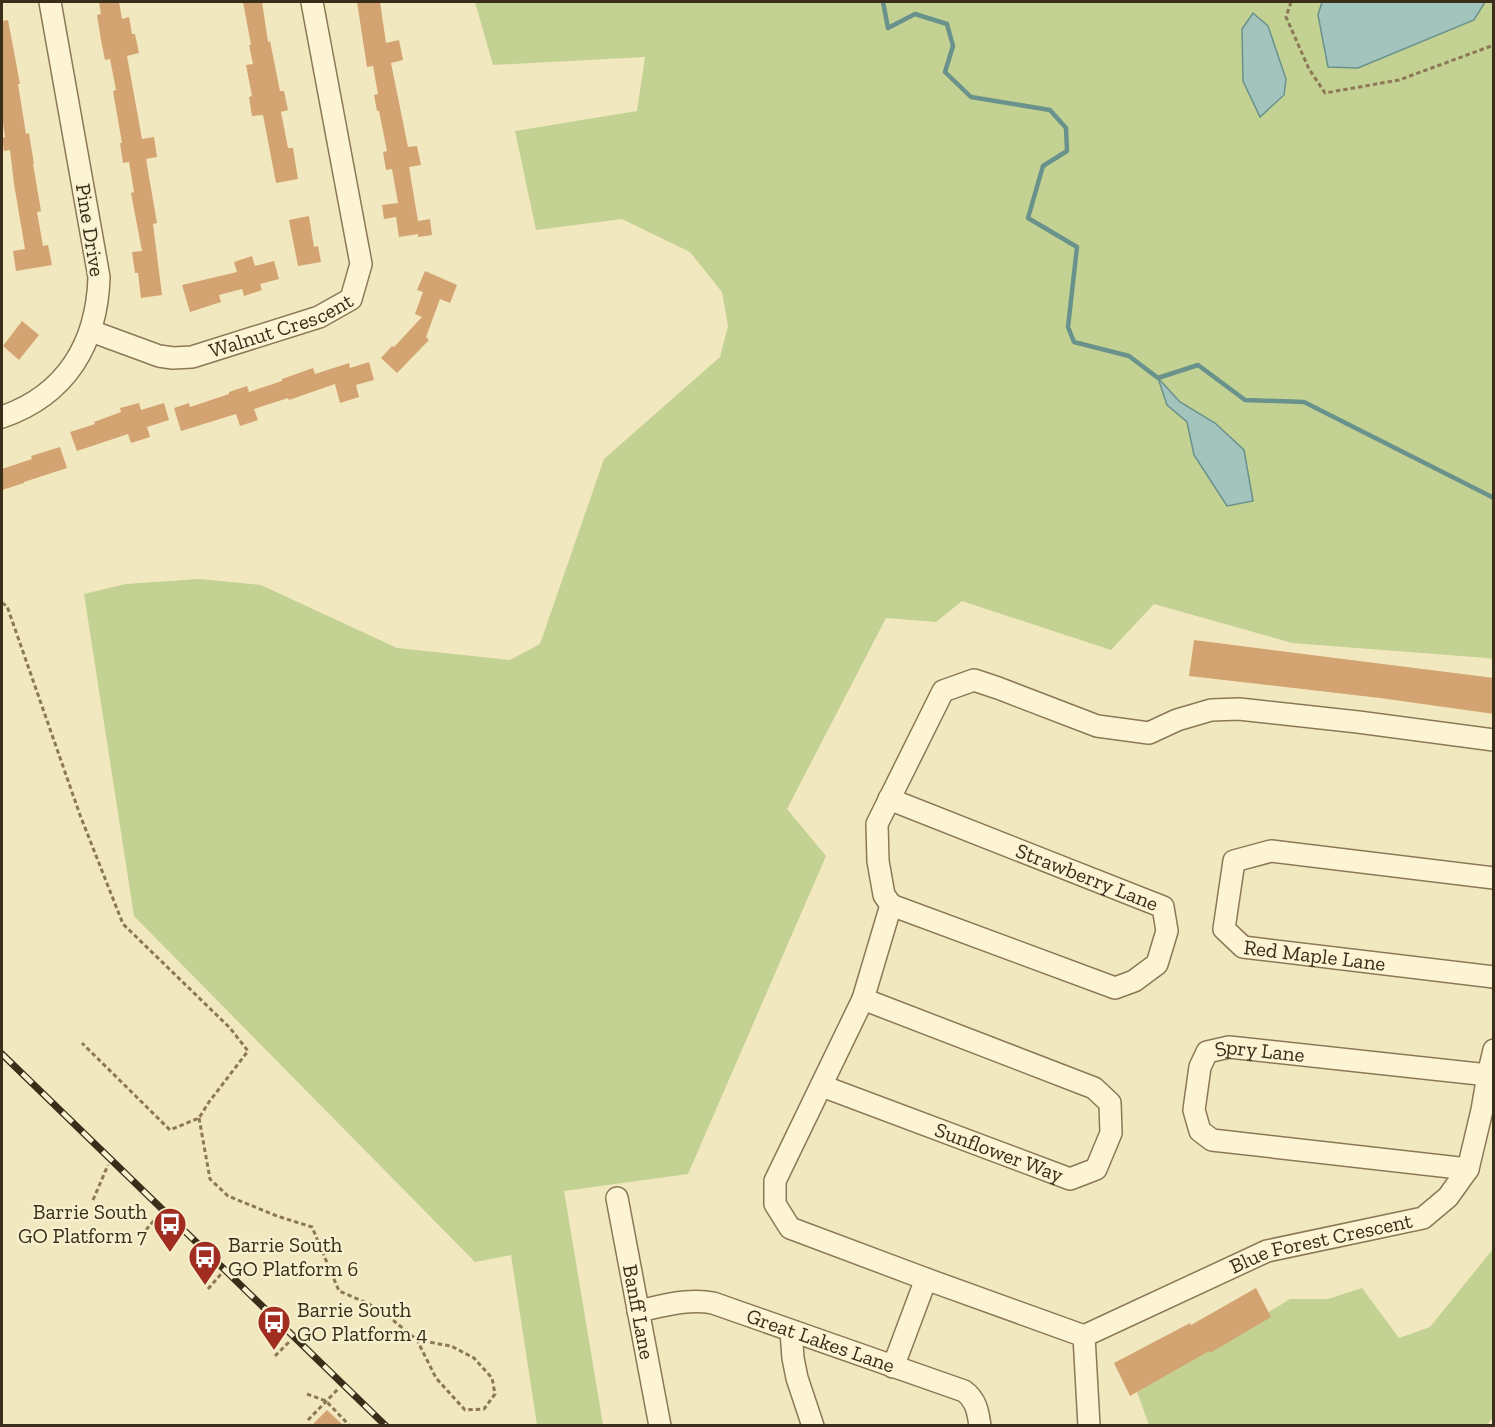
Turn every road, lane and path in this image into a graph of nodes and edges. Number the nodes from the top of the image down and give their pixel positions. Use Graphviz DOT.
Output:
graph roads {
  1 [pos="50,2"];
  2 [pos="312,2"];
  3 [pos="1291,2"];
  4 [pos="1494,45"];
  5 [pos="91,331"];
  6 [pos="2,417"];
  7 [pos="2,603"];
  8 [pos="1494,740"];
  9 [pos="889,799"];
  10 [pos="1494,878"];
  11 [pos="891,904"];
  12 [pos="1494,977"];
  13 [pos="863,999"];
  14 [pos="82,1043"];
  15 [pos="1494,1050"];
  16 [pos="1488,1075"];
  17 [pos="822,1086"];
  18 [pos="200,1118"];
  19 [pos="108,1166"];
  20 [pos="1468,1169"];
  21 [pos="617,1198"];
  22 [pos="93,1200"];
  23 [pos="159,1214"];
  24 [pos="146,1230"];
  25 [pos="221,1274"];
  26 [pos="926,1280"];
  27 [pos="208,1289"];
  28 [pos="638,1311"];
  29 [pos="791,1331"];
  30 [pos="1084,1336"];
  31 [pos="417,1340"];
  32 [pos="290,1341"];
  33 [pos="275,1356"];
  34 [pos="893,1366"];
  35 [pos="339,1388"];
  36 [pos="307,1394"];
  37 [pos="326,1401"];
  38 [pos="308,1420"];
  39 [pos="350,1425"];
  40 [pos="660,1425"];
  41 [pos="813,1425"];
  42 [pos="980,1425"];
  43 [pos="1089,1425"];
  1 -- 5 [label="street, Pine Drive"];
  2 -- 5 [label="street, Walnut Crescent"];
  3 -- 4 [label="path"];
  5 -- 6 [label="street, Pine Drive"];
  7 -- 18 [label="path"];
  8 -- 9 [label="street"];
  9 -- 11 [label="street"];
  9 -- 11 [label="street, Strawberry Lane"];
  10 -- 12 [label="street, Red Maple Lane"];
  11 -- 13 [label="street"];
  13 -- 17 [label="street"];
  13 -- 17 [label="street, Sunflower Way"];
  14 -- 18 [label="path"];
  15 -- 16 [label="street, Blue Forest Crescent"];
  16 -- 20 [label="street, Blue Forest Crescent"];
  16 -- 20 [label="street, Spry Lane"];
  17 -- 26 [label="street"];
  18 -- 31 [label="path"];
  19 -- 22 [label="path"];
  20 -- 30 [label="street, Blue Forest Crescent"];
  21 -- 28 [label="street, Banff Lane"];
  23 -- 24 [label="path"];
  25 -- 27 [label="path"];
  26 -- 30 [label="street"];
  26 -- 34 [label="street"];
  28 -- 29 [label="street, Great Lakes Lane"];
  28 -- 40 [label="street, Banff Lane"];
  29 -- 34 [label="street, Great Lakes Lane"];
  29 -- 41 [label="street"];
  30 -- 43 [label="street"];
  31 -- 31 [label="path"];
  32 -- 33 [label="path"];
  34 -- 42 [label="street, Great Lakes Lane"];
  35 -- 37 [label="path"];
  36 -- 37 [label="path"];
  37 -- 38 [label="path"];
  37 -- 39 [label="path"];
}
